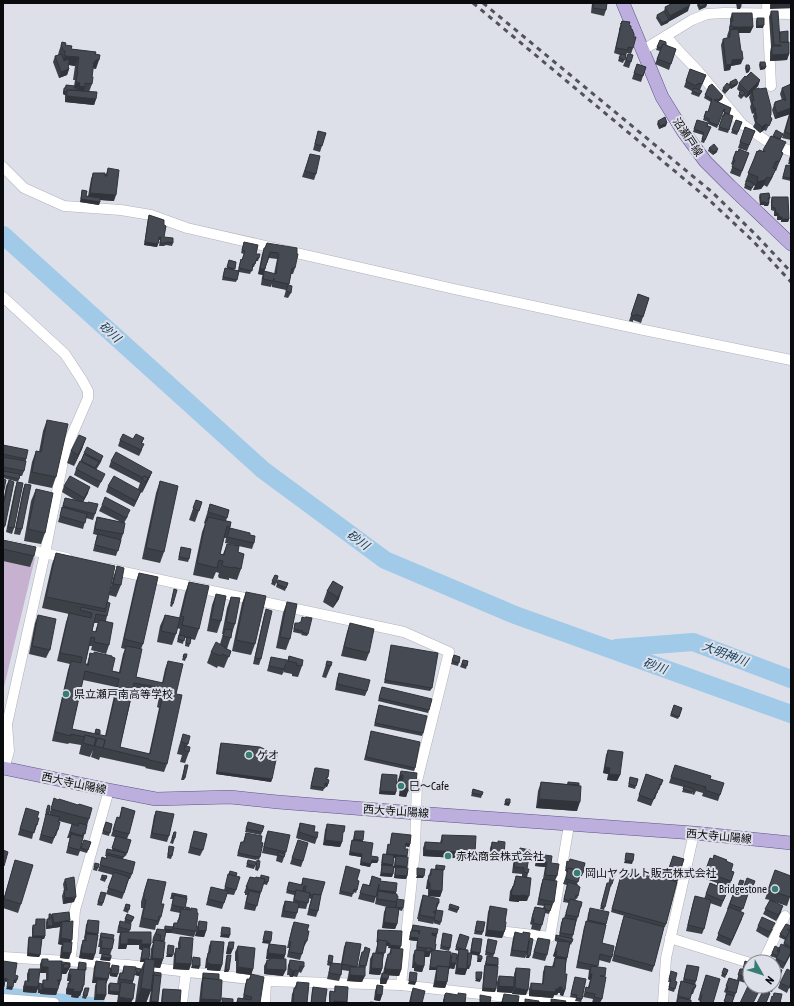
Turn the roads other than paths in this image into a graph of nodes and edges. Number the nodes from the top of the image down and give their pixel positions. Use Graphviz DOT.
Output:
graph roads {
  1 [pos="623,3"];
  2 [pos="766,3"];
  3 [pos="767,14"];
  4 [pos="791,14"];
  5 [pos="666,36"];
  6 [pos="643,50"];
  7 [pos="771,86"];
  8 [pos="791,151"];
  9 [pos="3,167"];
  10 [pos="791,244"];
  11 [pos="3,297"];
  12 [pos="791,360"];
  13 [pos="3,544"];
  14 [pos="45,553"];
  15 [pos="75,560"];
  16 [pos="98,566"];
  17 [pos="4,768"];
  18 [pos="109,790"];
  19 [pos="416,813"];
  20 [pos="569,825"];
  21 [pos="694,833"];
  22 [pos="791,843"];
  23 [pos="785,916"];
  24 [pos="507,932"];
  25 [pos="670,938"];
  26 [pos="766,954"];
  27 [pos="3,957"];
  28 [pos="742,960"];
  29 [pos="70,961"];
  30 [pos="186,972"];
  31 [pos="266,980"];
  32 [pos="401,985"];
  33 [pos="3,998"];
  34 [pos="497,1000"];
  35 [pos="54,1003"];
  36 [pos="182,1003"];
  37 [pos="264,1003"];
  38 [pos="576,1003"];
  39 [pos="663,1003"];
  1 -- 6 [label="main road, 沼瀬戸線"];
  2 -- 3 [label="street"];
  3 -- 4 [label="street"];
  3 -- 5 [label="street"];
  3 -- 7 [label="street"];
  5 -- 6 [label="street"];
  5 -- 8 [label="street"];
  6 -- 10 [label="main road, 沼瀬戸線"];
  9 -- 12 [label="street"];
  11 -- 14 [label="street"];
  13 -- 14 [label="street"];
  14 -- 15 [label="street"];
  14 -- 17 [label="street"];
  16 -- 19 [label="street"];
  17 -- 18 [label="main road, 西大寺山陽線"];
  18 -- 19 [label="main road, 西大寺山陽線"];
  18 -- 29 [label="street"];
  19 -- 20 [label="main road, 西大寺山陽線"];
  19 -- 32 [label="street"];
  20 -- 21 [label="main road, 西大寺山陽線"];
  20 -- 24 [label="street"];
  21 -- 22 [label="main road, 西大寺山陽線"];
  21 -- 25 [label="street"];
  23 -- 26 [label="street"];
  25 -- 28 [label="street"];
  25 -- 39 [label="street"];
  27 -- 29 [label="street"];
  29 -- 30 [label="street"];
  30 -- 31 [label="street"];
  30 -- 36 [label="street"];
  31 -- 32 [label="street"];
  31 -- 37 [label="street"];
  32 -- 34 [label="street"];
  33 -- 35 [label="street"];
  34 -- 38 [label="street"];
}
